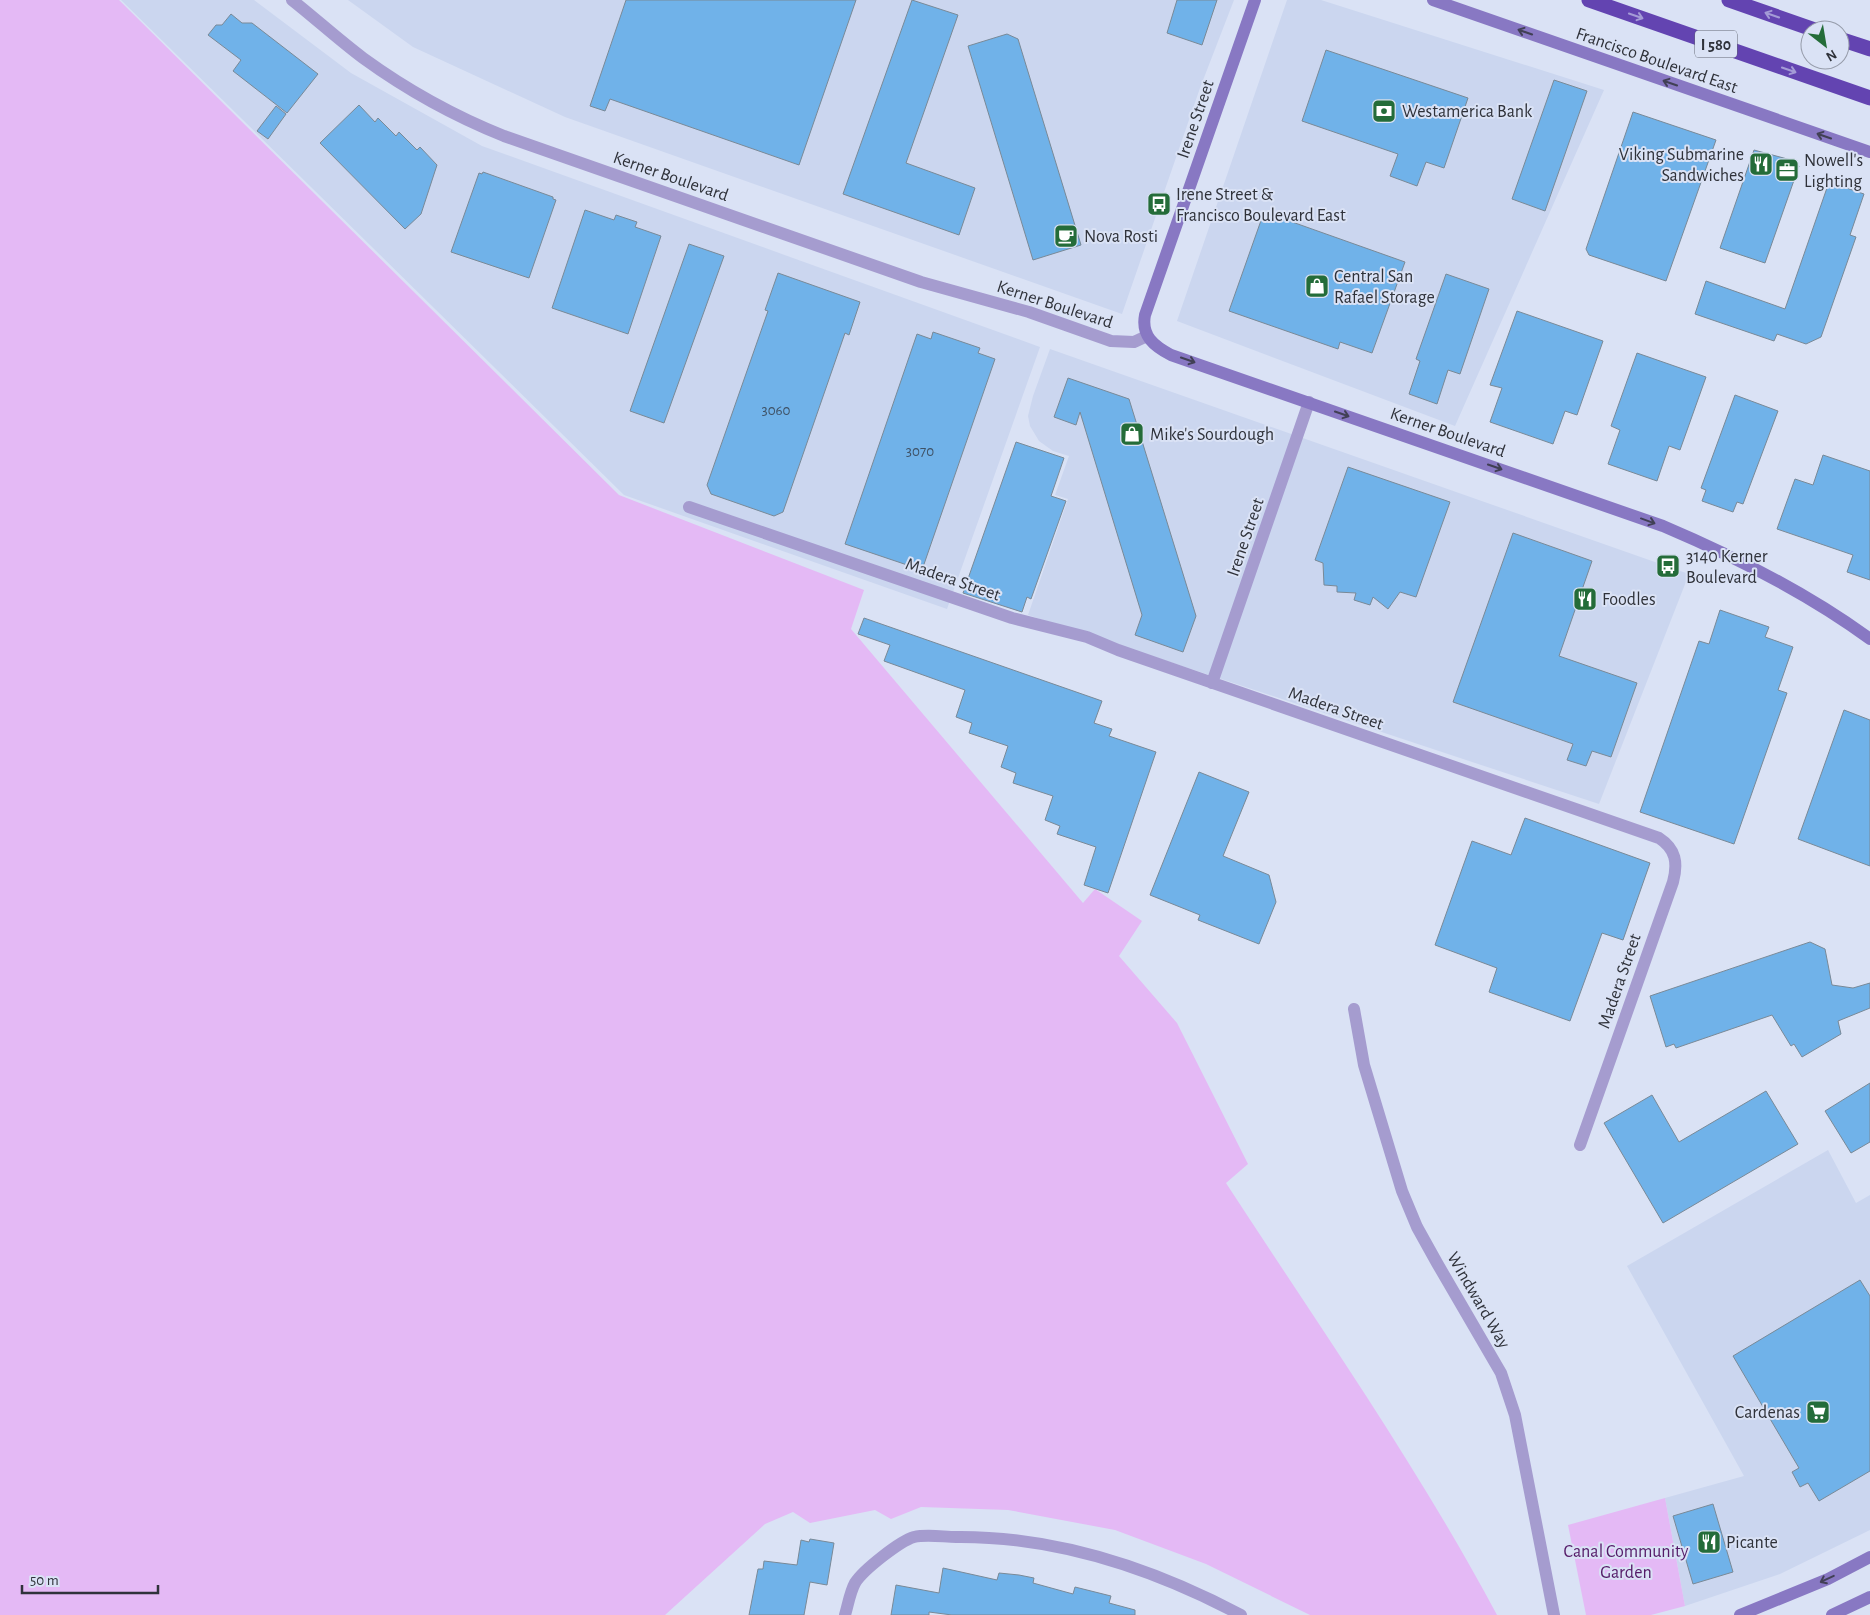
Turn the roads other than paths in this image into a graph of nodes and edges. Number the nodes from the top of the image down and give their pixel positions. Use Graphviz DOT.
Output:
graph roads {
  1 [pos="292,0"];
  2 [pos="1255,0"];
  3 [pos="1433,0"];
  4 [pos="1590,0"];
  5 [pos="1729,0"];
  6 [pos="1800,25"];
  7 [pos="1850,42"];
  8 [pos="1870,49"];
  9 [pos="1870,99"];
  10 [pos="1870,152"];
  11 [pos="1147,336"];
  12 [pos="1309,402"];
  13 [pos="689,507"];
  14 [pos="1870,639"];
  15 [pos="1212,683"];
  16 [pos="1354,1009"];
  17 [pos="1580,1145"];
  18 [pos="1870,1557"];
  19 [pos="1870,1597"];
  20 [pos="844,1615"];
  21 [pos="1241,1615"];
  22 [pos="1554,1615"];
  23 [pos="1740,1615"];
  24 [pos="1832,1615"];
  1 -- 11 [label="street, Kerner Boulevard"];
  2 -- 11 [label="street, Irene Street"];
  10 -- 3 [label="street, Francisco Boulevard East, one-way"];
  4 -- 9 [label="highway, I 580, one-way"];
  6 -- 5 [label="highway, I 580, one-way"];
  7 -- 8 [label="highway"];
  11 -- 12 [label="street, Kerner Boulevard, one-way"];
  12 -- 14 [label="street, Kerner Boulevard, one-way"];
  12 -- 15 [label="street, Irene Street"];
  13 -- 15 [label="street, Madera Street"];
  15 -- 17 [label="street, Madera Street"];
  16 -- 22 [label="street, Windward Way"];
  18 -- 23 [label="street, one-way"];
  19 -- 24 [label="street"];
  20 -- 21 [label="street"];
}
